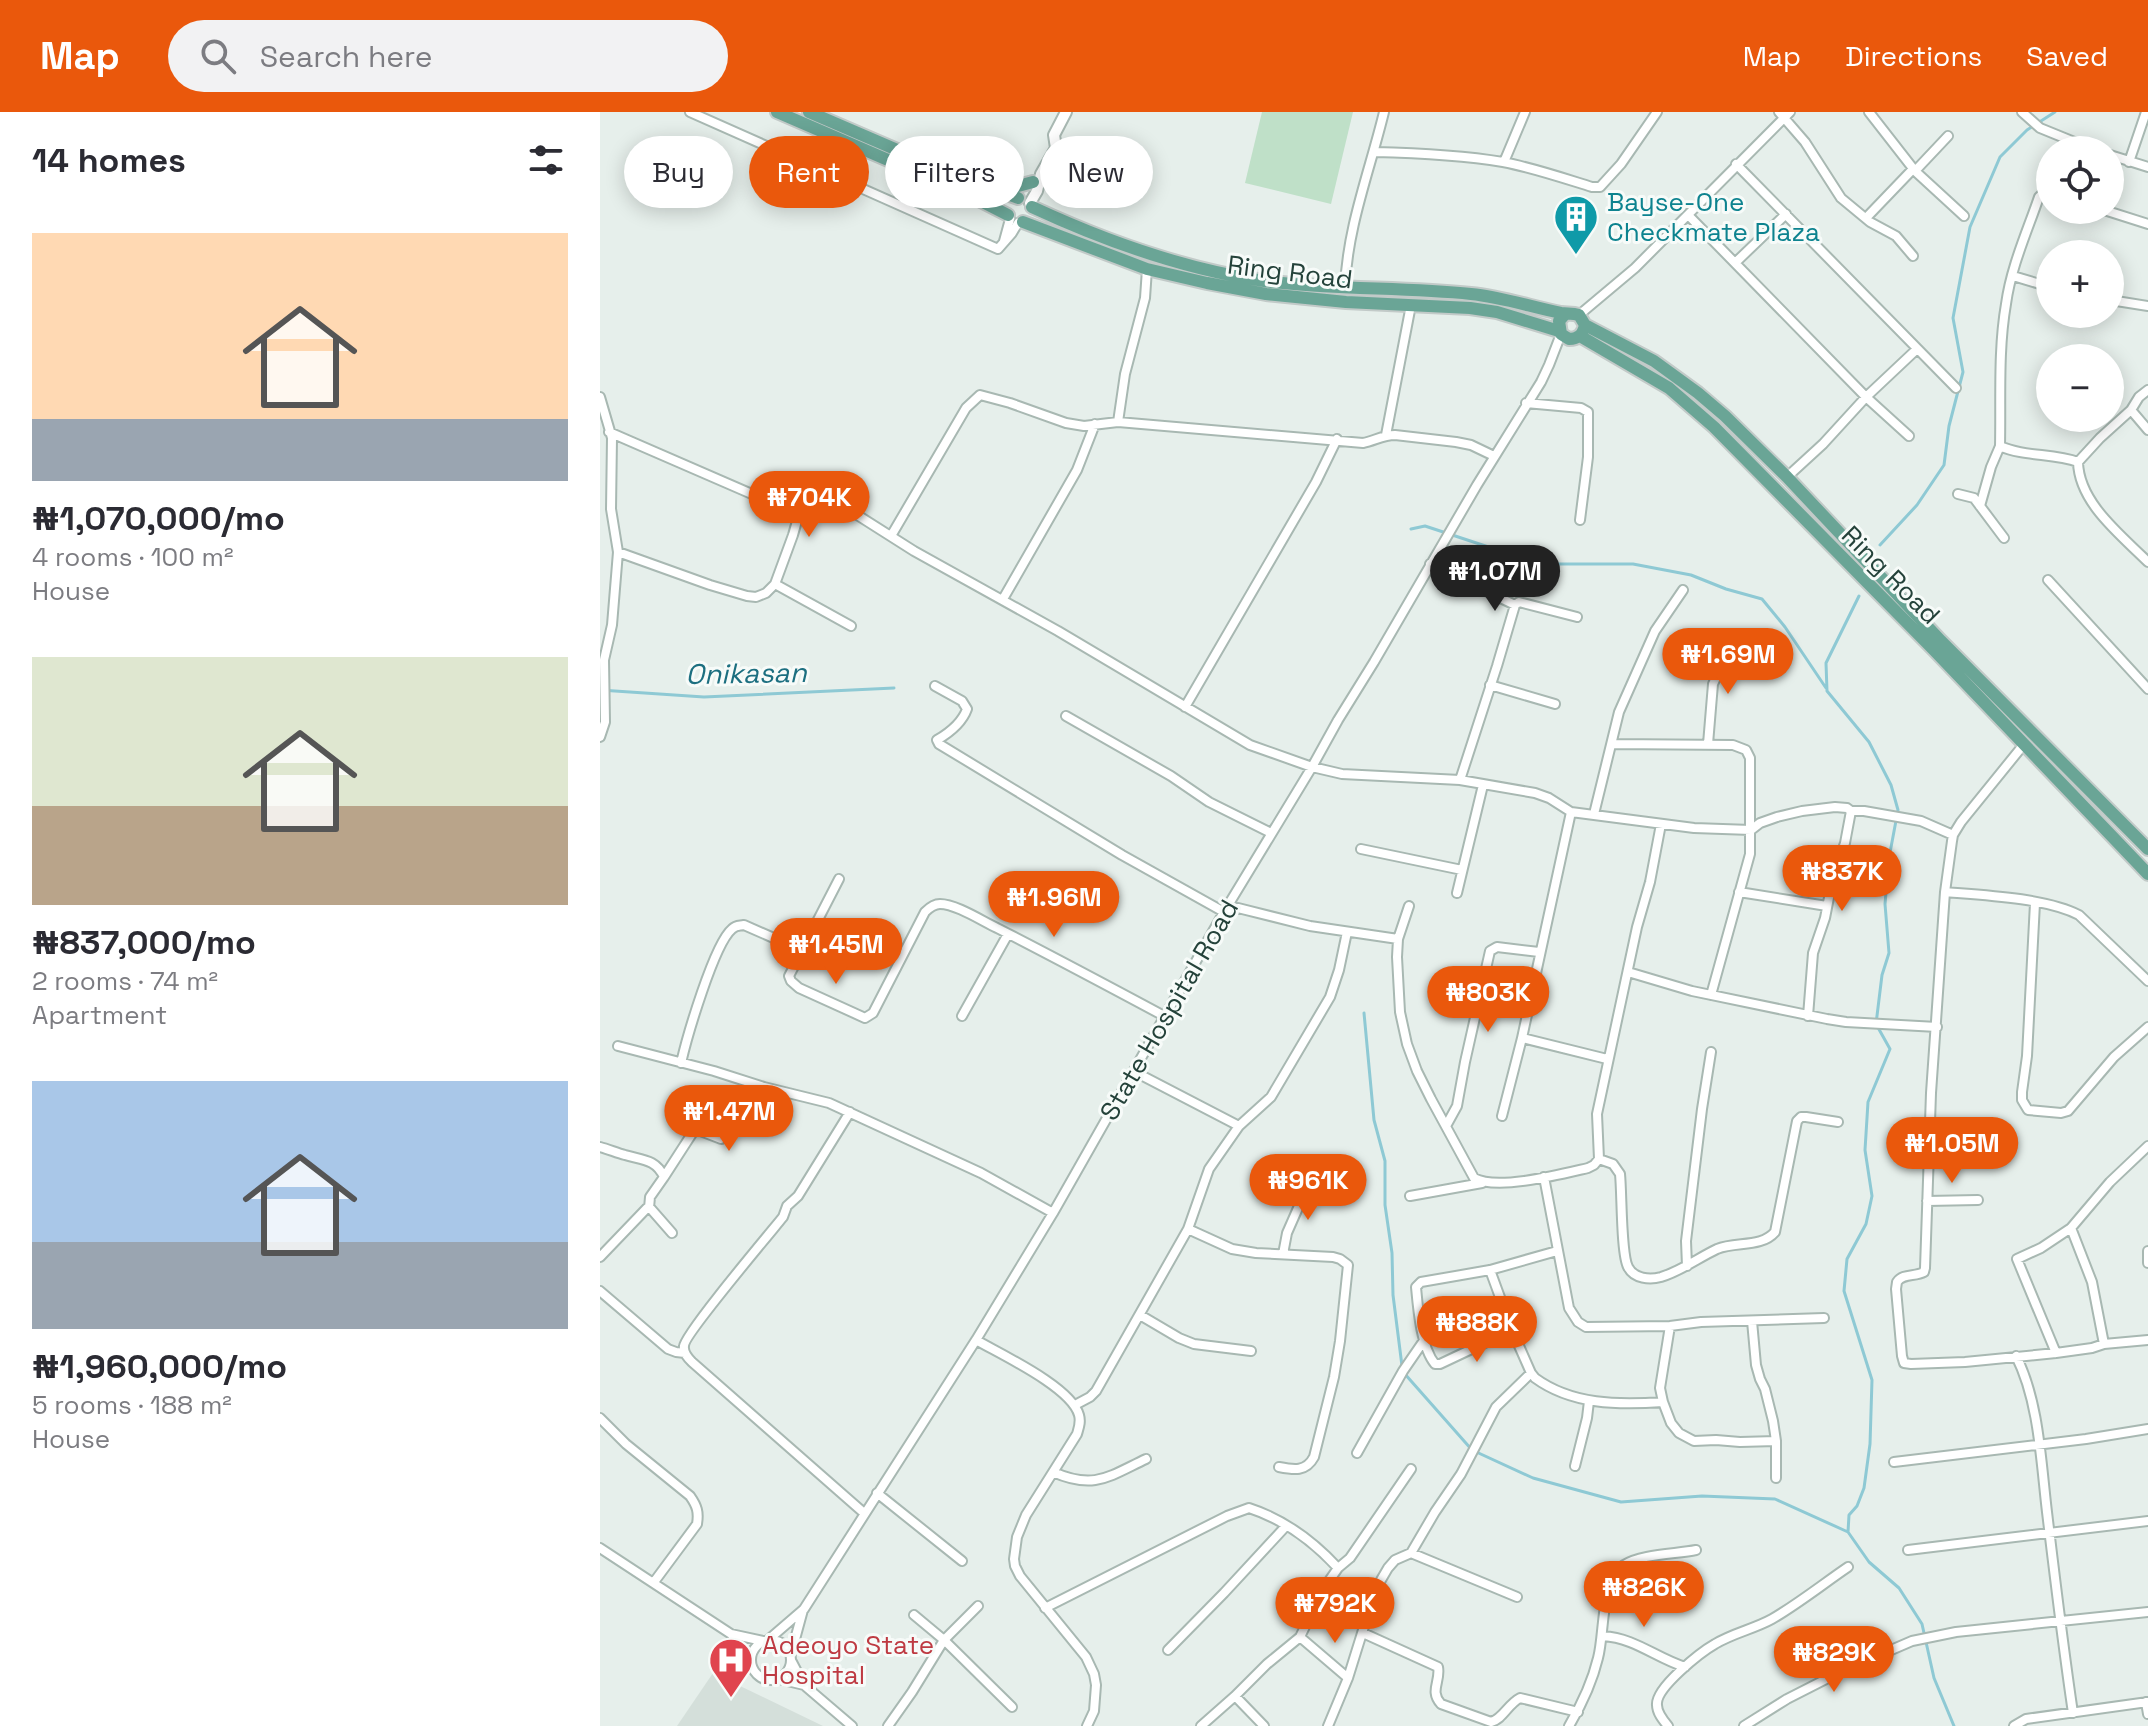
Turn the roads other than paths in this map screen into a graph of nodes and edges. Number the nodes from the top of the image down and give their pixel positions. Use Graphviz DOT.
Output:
graph roads {
  1 [pos="690,112"];
  2 [pos="777,112"];
  3 [pos="809,112"];
  4 [pos="1066,112"];
  5 [pos="1384,112"];
  6 [pos="1525,112"];
  7 [pos="1657,112"];
  8 [pos="1869,112"];
  9 [pos="2146,112"];
  10 [pos="1784,114"];
  11 [pos="2025,115"];
  12 [pos="1948,136"];
  13 [pos="2060,136"];
  14 [pos="885,144"];
  15 [pos="1374,152"];
  16 [pos="2124,160"];
  17 [pos="1504,162"];
  18 [pos="2129,162"];
  19 [pos="1736,164"];
  20 [pos="2148,167"];
  21 [pos="1914,170"];
  22 [pos="1037,178"];
  23 [pos="1024,183"];
  24 [pos="1026,201"];
  25 [pos="2036,205"];
  26 [pos="1786,214"];
  27 [pos="1688,215"];
  28 [pos="1964,216"];
  29 [pos="2124,216"];
  30 [pos="1866,218"];
  31 [pos="1015,220"];
  32 [pos="2148,224"];
  33 [pos="1913,256"];
  34 [pos="1736,262"];
  35 [pos="1147,269"];
  36 [pos="2013,276"];
  37 [pos="2036,283"];
  38 [pos="1345,288"];
  39 [pos="2124,302"];
  40 [pos="1411,305"];
  41 [pos="2148,305"];
  42 [pos="1573,327"];
  43 [pos="1917,349"];
  44 [pos="1956,388"];
  45 [pos="2148,390"];
  46 [pos="600,397"];
  47 [pos="1866,397"];
  48 [pos="1526,403"];
  49 [pos="2131,410"];
  50 [pos="1118,422"];
  51 [pos="1095,424"];
  52 [pos="2148,430"];
  53 [pos="609,432"];
  54 [pos="1386,435"];
  55 [pos="1909,436"];
  56 [pos="1337,439"];
  57 [pos="2000,446"];
  58 [pos="1494,456"];
  59 [pos="2078,462"];
  60 [pos="1787,477"];
  61 [pos="1958,494"];
  62 [pos="1980,506"];
  63 [pos="851,511"];
  64 [pos="1580,520"];
  65 [pos="891,536"];
  66 [pos="2004,538"];
  67 [pos="618,552"];
  68 [pos="2148,562"];
  69 [pos="1430,564"];
  70 [pos="2048,580"];
  71 [pos="775,584"];
  72 [pos="1683,590"];
  73 [pos="1003,599"];
  74 [pos="1515,605"];
  75 [pos="1577,617"];
  76 [pos="851,626"];
  77 [pos="1736,643"];
  78 [pos="1490,685"];
  79 [pos="935,686"];
  80 [pos="2148,689"];
  81 [pos="1555,704"];
  82 [pos="1185,707"];
  83 [pos="1066,716"];
  84 [pos="600,737"];
  85 [pos="2025,743"];
  86 [pos="1613,744"];
  87 [pos="1708,744"];
  88 [pos="1312,767"];
  89 [pos="1460,780"];
  90 [pos="1483,785"];
  91 [pos="1851,811"];
  92 [pos="1571,812"];
  93 [pos="1594,814"];
  94 [pos="1661,824"];
  95 [pos="1751,830"];
  96 [pos="1271,833"];
  97 [pos="1953,835"];
  98 [pos="1361,849"];
  99 [pos="2148,849"];
  100 [pos="1462,870"];
  101 [pos="2148,874"];
  102 [pos="839,879"];
  103 [pos="1739,892"];
  104 [pos="1945,892"];
  105 [pos="1457,893"];
  106 [pos="2035,903"];
  107 [pos="1409,906"];
  108 [pos="1827,906"];
  109 [pos="1224,912"];
  110 [pos="1347,932"];
  111 [pos="1008,934"];
  112 [pos="1398,939"];
  113 [pos="801,950"];
  114 [pos="1539,952"];
  115 [pos="1628,972"];
  116 [pos="2148,981"];
  117 [pos="1711,995"];
  118 [pos="962,1016"];
  119 [pos="1808,1016"];
  120 [pos="1166,1017"];
  121 [pos="1937,1027"];
  122 [pos="2148,1027"];
  123 [pos="1522,1038"];
  124 [pos="618,1046"];
  125 [pos="1711,1052"];
  126 [pos="1607,1059"];
  127 [pos="681,1063"];
  128 [pos="1135,1072"];
  129 [pos="774,1090"];
  130 [pos="850,1112"];
  131 [pos="1502,1116"];
  132 [pos="1838,1122"];
  133 [pos="1239,1126"];
  134 [pos="1446,1126"];
  135 [pos="2148,1146"];
  136 [pos="600,1147"];
  137 [pos="1599,1159"];
  138 [pos="664,1177"];
  139 [pos="1544,1177"];
  140 [pos="1309,1183"];
  141 [pos="1482,1183"];
  142 [pos="1410,1196"];
  143 [pos="1978,1200"];
  144 [pos="1927,1201"];
  145 [pos="649,1208"];
  146 [pos="1053,1213"];
  147 [pos="2071,1228"];
  148 [pos="1188,1229"];
  149 [pos="672,1233"];
  150 [pos="1557,1251"];
  151 [pos="2148,1251"];
  152 [pos="1283,1254"];
  153 [pos="600,1257"];
  154 [pos="2148,1263"];
  155 [pos="1687,1266"];
  156 [pos="1490,1270"];
  157 [pos="600,1291"];
  158 [pos="1140,1315"];
  159 [pos="1824,1318"];
  160 [pos="1752,1321"];
  161 [pos="1670,1326"];
  162 [pos="1512,1330"];
  163 [pos="1425,1339"];
  164 [pos="976,1340"];
  165 [pos="2148,1340"];
  166 [pos="2104,1344"];
  167 [pos="1251,1351"];
  168 [pos="685,1353"];
  169 [pos="2056,1353"];
  170 [pos="2016,1356"];
  171 [pos="1531,1373"];
  172 [pos="1589,1401"];
  173 [pos="1663,1402"];
  174 [pos="1075,1405"];
  175 [pos="600,1418"];
  176 [pos="2148,1429"];
  177 [pos="1776,1441"];
  178 [pos="2039,1444"];
  179 [pos="1357,1453"];
  180 [pos="1146,1459"];
  181 [pos="1894,1462"];
  182 [pos="1575,1466"];
  183 [pos="1279,1467"];
  184 [pos="1411,1469"];
  185 [pos="1053,1472"];
  186 [pos="1776,1478"];
  187 [pos="877,1493"];
  188 [pos="864,1513"];
  189 [pos="2148,1521"];
  190 [pos="1286,1526"];
  191 [pos="2049,1532"];
  192 [pos="600,1548"];
  193 [pos="1696,1550"];
  194 [pos="1908,1550"];
  195 [pos="1411,1553"];
  196 [pos="962,1561"];
  197 [pos="1848,1567"];
  198 [pos="1338,1568"];
  199 [pos="654,1582"];
  200 [pos="1517,1597"];
  201 [pos="978,1606"];
  202 [pos="1045,1608"];
  203 [pos="804,1609"];
  204 [pos="2148,1612"];
  205 [pos="914,1615"];
  206 [pos="2060,1622"];
  207 [pos="1363,1633"];
  208 [pos="731,1634"];
  209 [pos="1603,1636"];
  210 [pos="1300,1637"];
  211 [pos="766,1640"];
  212 [pos="944,1640"];
  213 [pos="1168,1650"];
  214 [pos="791,1658"];
  215 [pos="1671,1662"];
  216 [pos="751,1663"];
  217 [pos="1685,1667"];
  218 [pos="1348,1678"];
  219 [pos="779,1679"];
  220 [pos="1673,1679"];
  221 [pos="804,1685"];
  222 [pos="1235,1696"];
  223 [pos="2147,1702"];
  224 [pos="1012,1707"];
  225 [pos="1578,1712"];
  226 [pos="2073,1713"];
  227 [pos="2148,1714"];
  228 [pos="852,1726"];
  229 [pos="888,1726"];
  230 [pos="1087,1726"];
  231 [pos="1201,1726"];
  232 [pos="1264,1726"];
  233 [pos="1328,1726"];
  234 [pos="1569,1726"];
  235 [pos="1668,1726"];
  236 [pos="1744,1726"];
  237 [pos="2014,1726"];
  1 -- 31 [label="street"];
  2 -- 31 [label="main road, Ring Road"];
  3 -- 14 [label="main road, Ring Road"];
  4 -- 22 [label="street"];
  5 -- 15 [label="street"];
  6 -- 17 [label="street"];
  7 -- 17 [label="street"];
  8 -- 21 [label="street"];
  9 -- 18 [label="street"];
  10 -- 19 [label="street, State Hospital Road"];
  10 -- 30 [label="street"];
  11 -- 13 [label="street"];
  12 -- 21 [label="street"];
  15 -- 17 [label="street"];
  15 -- 38 [label="street"];
  16 -- 18 [label="street"];
  18 -- 20 [label="street"];
  19 -- 26 [label="street"];
  19 -- 27 [label="street, State Hospital Road"];
  21 -- 28 [label="street"];
  21 -- 30 [label="street"];
  22 -- 23 [label="main road"];
  22 -- 24 [label="street"];
  24 -- 31 [label="main road"];
  24 -- 31 [label="main road"];
  24 -- 38 [label="main road, Ring Road"];
  25 -- 36 [label="street"];
  26 -- 34 [label="street"];
  26 -- 43 [label="street"];
  27 -- 34 [label="street"];
  27 -- 42 [label="street, State Hospital Road"];
  29 -- 32 [label="street"];
  30 -- 33 [label="street"];
  31 -- 35 [label="main road, Ring Road"];
  34 -- 47 [label="street"];
  35 -- 40 [label="main road, Ring Road"];
  35 -- 50 [label="street"];
  36 -- 37 [label="street"];
  36 -- 57 [label="street"];
  38 -- 42 [label="main road, Ring Road"];
  39 -- 41 [label="street"];
  40 -- 42 [label="main road, Ring Road"];
  40 -- 54 [label="street"];
  42 -- 48 [label="street, State Hospital Road"];
  42 -- 60 [label="main road, Ring Road"];
  42 -- 85 [label="main road, Ring Road"];
  43 -- 44 [label="street"];
  43 -- 47 [label="street"];
  45 -- 49 [label="street"];
  46 -- 53 [label="street"];
  47 -- 55 [label="street"];
  47 -- 60 [label="street"];
  48 -- 58 [label="street, State Hospital Road"];
  48 -- 64 [label="street"];
  49 -- 52 [label="street"];
  49 -- 59 [label="street"];
  50 -- 51 [label="street"];
  50 -- 56 [label="street"];
  51 -- 65 [label="street"];
  51 -- 73 [label="street"];
  53 -- 67 [label="street"];
  53 -- 71 [label="street"];
  54 -- 56 [label="street"];
  54 -- 58 [label="street"];
  56 -- 82 [label="street"];
  57 -- 59 [label="street"];
  57 -- 62 [label="street"];
  58 -- 69 [label="street, State Hospital Road"];
  59 -- 68 [label="street"];
  60 -- 99 [label="main road, Ring Road"];
  61 -- 62 [label="street"];
  62 -- 66 [label="street"];
  63 -- 65 [label="street"];
  65 -- 73 [label="street"];
  67 -- 71 [label="street"];
  67 -- 84 [label="street"];
  69 -- 74 [label="street"];
  69 -- 88 [label="street, State Hospital Road"];
  70 -- 80 [label="street"];
  71 -- 76 [label="street"];
  72 -- 86 [label="street"];
  73 -- 82 [label="street"];
  74 -- 75 [label="street"];
  74 -- 78 [label="street"];
  77 -- 87 [label="street"];
  78 -- 81 [label="street"];
  78 -- 89 [label="street"];
  79 -- 109 [label="street"];
  82 -- 88 [label="street"];
  83 -- 96 [label="street"];
  85 -- 97 [label="street"];
  85 -- 101 [label="main road, Ring Road"];
  86 -- 87 [label="street"];
  86 -- 93 [label="street"];
  87 -- 95 [label="street"];
  88 -- 89 [label="street"];
  88 -- 96 [label="street, State Hospital Road"];
  89 -- 90 [label="street"];
  90 -- 92 [label="street"];
  90 -- 100 [label="street"];
  91 -- 95 [label="street"];
  91 -- 97 [label="street"];
  91 -- 108 [label="street"];
  92 -- 93 [label="street"];
  92 -- 114 [label="street"];
  93 -- 94 [label="street"];
  94 -- 95 [label="street"];
  94 -- 115 [label="street"];
  95 -- 103 [label="street"];
  96 -- 109 [label="street, State Hospital Road"];
  97 -- 104 [label="street"];
  98 -- 100 [label="street"];
  100 -- 105 [label="street"];
  102 -- 113 [label="street"];
  103 -- 108 [label="street"];
  103 -- 117 [label="street"];
  104 -- 106 [label="street"];
  104 -- 121 [label="street"];
  106 -- 116 [label="street"];
  106 -- 122 [label="street"];
  107 -- 112 [label="street"];
  108 -- 119 [label="street"];
  109 -- 110 [label="street"];
  109 -- 120 [label="street, State Hospital Road"];
  110 -- 112 [label="street"];
  110 -- 133 [label="street"];
  111 -- 113 [label="street"];
  111 -- 118 [label="street"];
  111 -- 120 [label="street"];
  112 -- 134 [label="street"];
  113 -- 127 [label="street"];
  114 -- 123 [label="street"];
  114 -- 134 [label="street"];
  115 -- 117 [label="street"];
  115 -- 126 [label="street"];
  117 -- 119 [label="street"];
  119 -- 121 [label="street"];
  120 -- 128 [label="street, State Hospital Road"];
  121 -- 144 [label="street"];
  123 -- 126 [label="street"];
  123 -- 131 [label="street"];
  124 -- 127 [label="street"];
  125 -- 155 [label="street"];
  126 -- 137 [label="street"];
  127 -- 129 [label="street"];
  128 -- 133 [label="street"];
  128 -- 146 [label="street, State Hospital Road"];
  129 -- 130 [label="street"];
  129 -- 138 [label="street"];
  130 -- 146 [label="street"];
  130 -- 168 [label="street"];
  132 -- 155 [label="street"];
  133 -- 148 [label="street"];
  134 -- 141 [label="street"];
  135 -- 147 [label="street"];
  136 -- 138 [label="street"];
  137 -- 139 [label="street"];
  137 -- 155 [label="street"];
  138 -- 145 [label="street"];
  139 -- 141 [label="street"];
  139 -- 150 [label="street"];
  140 -- 152 [label="street"];
  141 -- 142 [label="street"];
  143 -- 144 [label="street"];
  144 -- 170 [label="street"];
  145 -- 149 [label="street"];
  145 -- 153 [label="street"];
  146 -- 164 [label="street, State Hospital Road"];
  147 -- 166 [label="street"];
  147 -- 169 [label="street"];
  148 -- 152 [label="street"];
  148 -- 158 [label="street"];
  150 -- 156 [label="street"];
  150 -- 161 [label="street"];
  151 -- 154 [label="street"];
  152 -- 183 [label="street"];
  156 -- 162 [label="street"];
  156 -- 163 [label="street"];
  157 -- 168 [label="street"];
  158 -- 167 [label="street"];
  158 -- 174 [label="street"];
  159 -- 160 [label="street"];
  160 -- 161 [label="street"];
  160 -- 177 [label="street"];
  161 -- 173 [label="street"];
  162 -- 163 [label="street"];
  162 -- 171 [label="street"];
  163 -- 179 [label="street"];
  164 -- 174 [label="street"];
  164 -- 187 [label="street, State Hospital Road"];
  165 -- 166 [label="street"];
  166 -- 169 [label="street"];
  168 -- 188 [label="street"];
  169 -- 170 [label="street"];
  170 -- 178 [label="street"];
  171 -- 172 [label="street"];
  171 -- 195 [label="street"];
  172 -- 173 [label="street"];
  172 -- 182 [label="street"];
  173 -- 177 [label="street"];
  174 -- 185 [label="street"];
  175 -- 199 [label="street"];
  176 -- 178 [label="street"];
  177 -- 186 [label="street"];
  178 -- 181 [label="street"];
  178 -- 191 [label="street"];
  180 -- 185 [label="street"];
  184 -- 198 [label="street"];
  185 -- 202 [label="street"];
  187 -- 188 [label="street, State Hospital Road"];
  187 -- 196 [label="street"];
  188 -- 203 [label="street, State Hospital Road"];
  189 -- 191 [label="street"];
  190 -- 198 [label="street"];
  190 -- 202 [label="street"];
  190 -- 213 [label="street"];
  191 -- 194 [label="street"];
  191 -- 206 [label="street"];
  192 -- 199 [label="street"];
  193 -- 209 [label="street"];
  195 -- 200 [label="street"];
  195 -- 207 [label="street"];
  197 -- 217 [label="street"];
  198 -- 210 [label="street"];
  199 -- 208 [label="street"];
  201 -- 212 [label="street"];
  202 -- 230 [label="street"];
  203 -- 211 [label="street, State Hospital Road"];
  203 -- 214 [label="street"];
  204 -- 206 [label="street"];
  205 -- 212 [label="street"];
  206 -- 226 [label="street"];
  206 -- 236 [label="street"];
  207 -- 218 [label="street"];
  207 -- 225 [label="street"];
  208 -- 211 [label="street"];
  208 -- 216 [label="street"];
  209 -- 215 [label="street"];
  209 -- 225 [label="street"];
  210 -- 218 [label="street"];
  210 -- 222 [label="street"];
  211 -- 214 [label="street"];
  211 -- 216 [label="street"];
  212 -- 224 [label="street"];
  212 -- 229 [label="street"];
  214 -- 219 [label="street"];
  214 -- 221 [label="street"];
  215 -- 217 [label="street"];
  215 -- 220 [label="street"];
  216 -- 219 [label="street"];
  217 -- 220 [label="street"];
  218 -- 233 [label="street"];
  219 -- 221 [label="street"];
  220 -- 235 [label="street"];
  221 -- 228 [label="street"];
  222 -- 231 [label="street"];
  222 -- 232 [label="street"];
  223 -- 226 [label="street"];
  223 -- 227 [label="street"];
  225 -- 234 [label="street"];
  226 -- 237 [label="street"];
}
